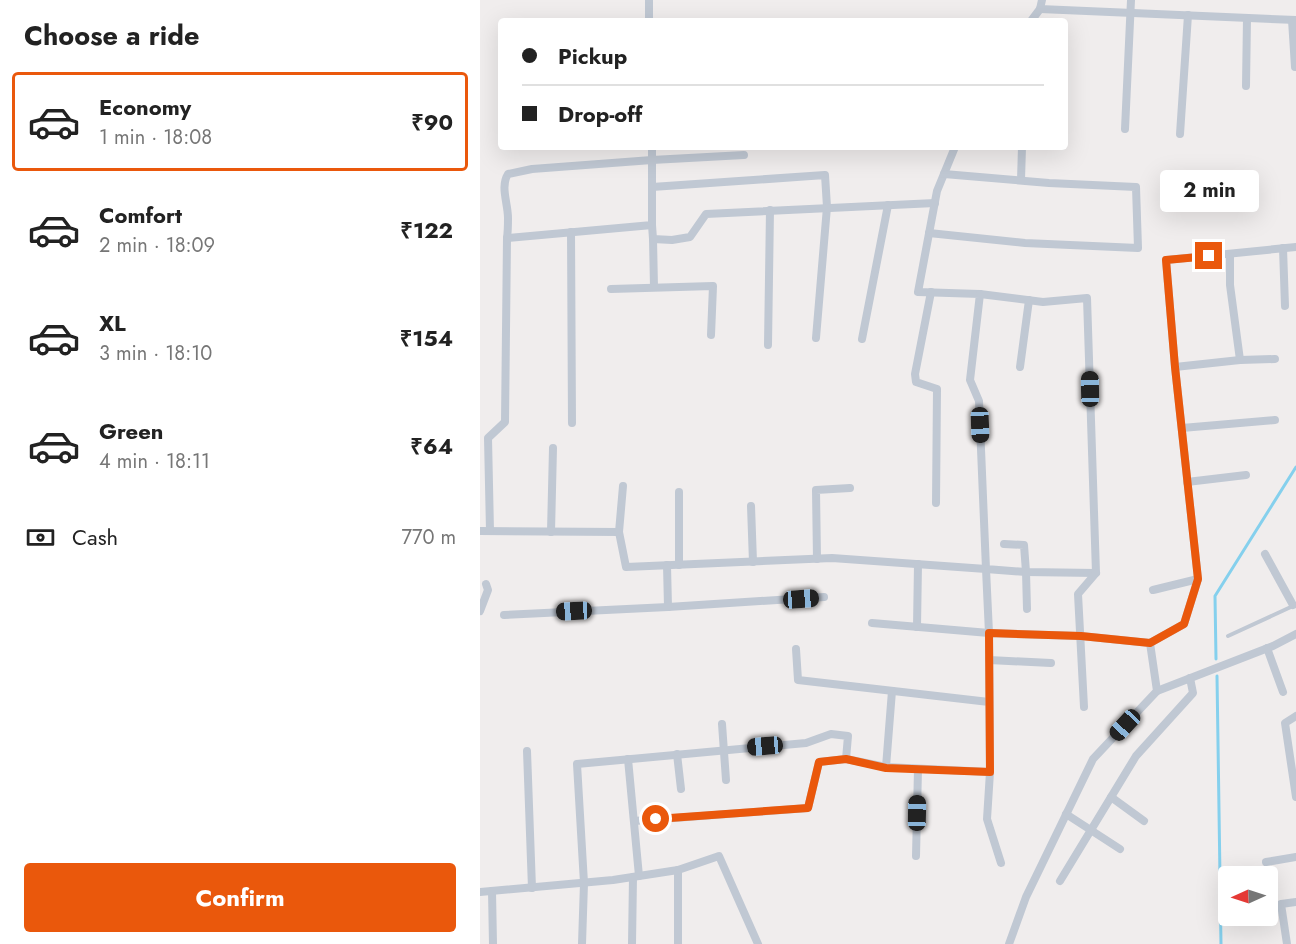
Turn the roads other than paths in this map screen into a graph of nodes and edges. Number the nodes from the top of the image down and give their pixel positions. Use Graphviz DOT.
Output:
graph roads {
  1 [pos="649,0"];
  2 [pos="1131,0"];
  3 [pos="1041,4"];
  4 [pos="1130,12"];
  5 [pos="1188,15"];
  6 [pos="649,18"];
  7 [pos="1033,18"];
  8 [pos="1247,18"];
  9 [pos="1294,20"];
  10 [pos="1295,67"];
  11 [pos="1246,86"];
  12 [pos="1125,129"];
  13 [pos="1180,134"];
  14 [pos="652,150"];
  15 [pos="954,150"];
  16 [pos="1022,150"];
  17 [pos="722,151"];
  18 [pos="744,155"];
  19 [pos="652,160"];
  20 [pos="944,174"];
  21 [pos="1021,180"];
  22 [pos="652,188"];
  23 [pos="935,203"];
  24 [pos="888,205"];
  25 [pos="827,207"];
  26 [pos="770,210"];
  27 [pos="652,225"];
  28 [pos="571,232"];
  29 [pos="929,233"];
  30 [pos="507,238"];
  31 [pos="653,239"];
  32 [pos="1296,247"];
  33 [pos="1283,248"];
  34 [pos="1230,254"];
  35 [pos="654,288"];
  36 [pos="611,290"];
  37 [pos="931,292"];
  38 [pos="980,294"];
  39 [pos="1029,300"];
  40 [pos="1285,306"];
  41 [pos="711,335"];
  42 [pos="816,338"];
  43 [pos="862,339"];
  44 [pos="768,345"];
  45 [pos="1275,359"];
  46 [pos="1240,360"];
  47 [pos="1020,367"];
  48 [pos="1175,367"];
  49 [pos="1275,420"];
  50 [pos="572,423"];
  51 [pos="1182,428"];
  52 [pos="553,448"];
  53 [pos="1246,475"];
  54 [pos="1187,482"];
  55 [pos="623,486"];
  56 [pos="850,488"];
  57 [pos="679,492"];
  58 [pos="936,503"];
  59 [pos="751,506"];
  60 [pos="485,531"];
  61 [pos="551,532"];
  62 [pos="619,532"];
  63 [pos="1004,544"];
  64 [pos="1265,554"];
  65 [pos="817,559"];
  66 [pos="753,562"];
  67 [pos="918,564"];
  68 [pos="667,565"];
  69 [pos="679,565"];
  70 [pos="986,569"];
  71 [pos="1026,572"];
  72 [pos="1096,573"];
  73 [pos="1198,579"];
  74 [pos="486,584"];
  75 [pos="1153,590"];
  76 [pos="824,597"];
  77 [pos="1294,605"];
  78 [pos="668,607"];
  79 [pos="1027,609"];
  80 [pos="480,611"];
  81 [pos="504,615"];
  82 [pos="872,623"];
  83 [pos="917,627"];
  84 [pos="989,633"];
  85 [pos="1296,634"];
  86 [pos="1081,636"];
  87 [pos="1228,636"];
  88 [pos="1150,643"];
  89 [pos="1267,648"];
  90 [pos="796,649"];
  91 [pos="989,660"];
  92 [pos="1051,663"];
  93 [pos="1190,678"];
  94 [pos="892,691"];
  95 [pos="1157,691"];
  96 [pos="1282,692"];
  97 [pos="989,702"];
  98 [pos="1084,707"];
  99 [pos="1296,716"];
  100 [pos="722,724"];
  101 [pos="724,750"];
  102 [pos="527,751"];
  103 [pos="677,754"];
  104 [pos="628,759"];
  105 [pos="846,759"];
  106 [pos="886,768"];
  107 [pos="918,769"];
  108 [pos="990,772"];
  109 [pos="726,780"];
  110 [pos="681,789"];
  111 [pos="1296,796"];
  112 [pos="1111,797"];
  113 [pos="1066,814"];
  114 [pos="634,821"];
  115 [pos="1144,821"];
  116 [pos="1091,830"];
  117 [pos="1120,849"];
  118 [pos="916,856"];
  119 [pos="1296,857"];
  120 [pos="1266,862"];
  121 [pos="1000,863"];
  122 [pos="678,870"];
  123 [pos="636,877"];
  124 [pos="1060,881"];
  125 [pos="584,883"];
  126 [pos="532,888"];
  127 [pos="492,891"];
  128 [pos="480,892"];
  129 [pos="1296,902"];
  130 [pos="493,944"];
  131 [pos="582,944"];
  132 [pos="632,944"];
  133 [pos="678,944"];
  134 [pos="758,944"];
  135 [pos="1009,944"];
  136 [pos="1287,944"];
  1 -- 6 [label="street"];
  2 -- 4 [label="street"];
  3 -- 4 [label="street"];
  3 -- 7 [label="street"];
  4 -- 5 [label="street"];
  4 -- 12 [label="street"];
  5 -- 8 [label="street"];
  5 -- 13 [label="street"];
  8 -- 9 [label="street"];
  8 -- 11 [label="street"];
  9 -- 10 [label="street"];
  14 -- 19 [label="street"];
  15 -- 20 [label="street"];
  16 -- 21 [label="street"];
  17 -- 18 [label="street"];
  17 -- 19 [label="street"];
  19 -- 22 [label="street"];
  19 -- 30 [label="street"];
  20 -- 21 [label="street"];
  20 -- 23 [label="street"];
  21 -- 29 [label="street"];
  22 -- 25 [label="street"];
  22 -- 27 [label="street"];
  23 -- 24 [label="street"];
  23 -- 29 [label="street"];
  24 -- 25 [label="street"];
  24 -- 43 [label="street"];
  25 -- 26 [label="street"];
  25 -- 42 [label="street"];
  26 -- 31 [label="street"];
  26 -- 44 [label="street"];
  27 -- 28 [label="street"];
  27 -- 31 [label="street"];
  28 -- 30 [label="street"];
  28 -- 50 [label="street"];
  29 -- 37 [label="street"];
  30 -- 60 [label="street"];
  31 -- 35 [label="street"];
  32 -- 33 [label="street"];
  33 -- 34 [label="street"];
  33 -- 40 [label="street"];
  34 -- 46 [label="street"];
  34 -- 48 [label="street"];
  35 -- 36 [label="street"];
  35 -- 41 [label="street"];
  37 -- 38 [label="street"];
  37 -- 58 [label="street"];
  38 -- 39 [label="street"];
  38 -- 70 [label="street"];
  39 -- 47 [label="street"];
  39 -- 72 [label="street"];
  45 -- 46 [label="street"];
  46 -- 48 [label="street"];
  48 -- 51 [label="street"];
  49 -- 51 [label="street"];
  51 -- 54 [label="street"];
  52 -- 61 [label="street"];
  53 -- 54 [label="street"];
  54 -- 73 [label="street"];
  55 -- 62 [label="street"];
  56 -- 65 [label="street"];
  57 -- 69 [label="street"];
  59 -- 66 [label="street"];
  60 -- 61 [label="street"];
  61 -- 62 [label="street"];
  62 -- 68 [label="street"];
  63 -- 71 [label="street"];
  64 -- 77 [label="street"];
  65 -- 66 [label="street"];
  65 -- 67 [label="street"];
  66 -- 69 [label="street"];
  67 -- 70 [label="street"];
  67 -- 83 [label="street"];
  68 -- 69 [label="street"];
  68 -- 78 [label="street"];
  70 -- 71 [label="street"];
  70 -- 84 [label="street"];
  71 -- 72 [label="street"];
  71 -- 79 [label="street"];
  72 -- 86 [label="street"];
  73 -- 75 [label="street"];
  73 -- 88 [label="street"];
  74 -- 80 [label="street"];
  76 -- 78 [label="street"];
  77 -- 87 [label="lane"];
  78 -- 81 [label="street"];
  82 -- 83 [label="street"];
  83 -- 84 [label="street"];
  84 -- 86 [label="street"];
  84 -- 91 [label="street"];
  85 -- 89 [label="street"];
  86 -- 88 [label="street"];
  86 -- 98 [label="street"];
  88 -- 95 [label="street"];
  89 -- 93 [label="street"];
  89 -- 96 [label="street"];
  90 -- 94 [label="street"];
  91 -- 92 [label="street"];
  91 -- 97 [label="street"];
  93 -- 95 [label="street"];
  93 -- 112 [label="street"];
  94 -- 97 [label="street"];
  94 -- 106 [label="street"];
  95 -- 113 [label="street"];
  97 -- 108 [label="street"];
  99 -- 111 [label="street"];
  100 -- 101 [label="street"];
  101 -- 103 [label="street"];
  101 -- 105 [label="street"];
  101 -- 109 [label="street"];
  102 -- 126 [label="street"];
  103 -- 104 [label="street"];
  103 -- 110 [label="street"];
  104 -- 114 [label="street"];
  104 -- 125 [label="street"];
  105 -- 106 [label="street"];
  105 -- 114 [label="street"];
  106 -- 107 [label="street"];
  107 -- 108 [label="street"];
  107 -- 118 [label="street"];
  108 -- 121 [label="street"];
  112 -- 115 [label="street"];
  112 -- 116 [label="street"];
  113 -- 116 [label="street"];
  113 -- 135 [label="street"];
  114 -- 123 [label="street"];
  116 -- 117 [label="street"];
  116 -- 124 [label="street"];
  119 -- 120 [label="street"];
  122 -- 123 [label="street"];
  122 -- 133 [label="street"];
  122 -- 134 [label="street"];
  123 -- 125 [label="street"];
  123 -- 132 [label="street"];
  125 -- 126 [label="street"];
  125 -- 131 [label="street"];
  126 -- 127 [label="street"];
  127 -- 128 [label="street"];
  127 -- 130 [label="street"];
  129 -- 136 [label="street"];
}
